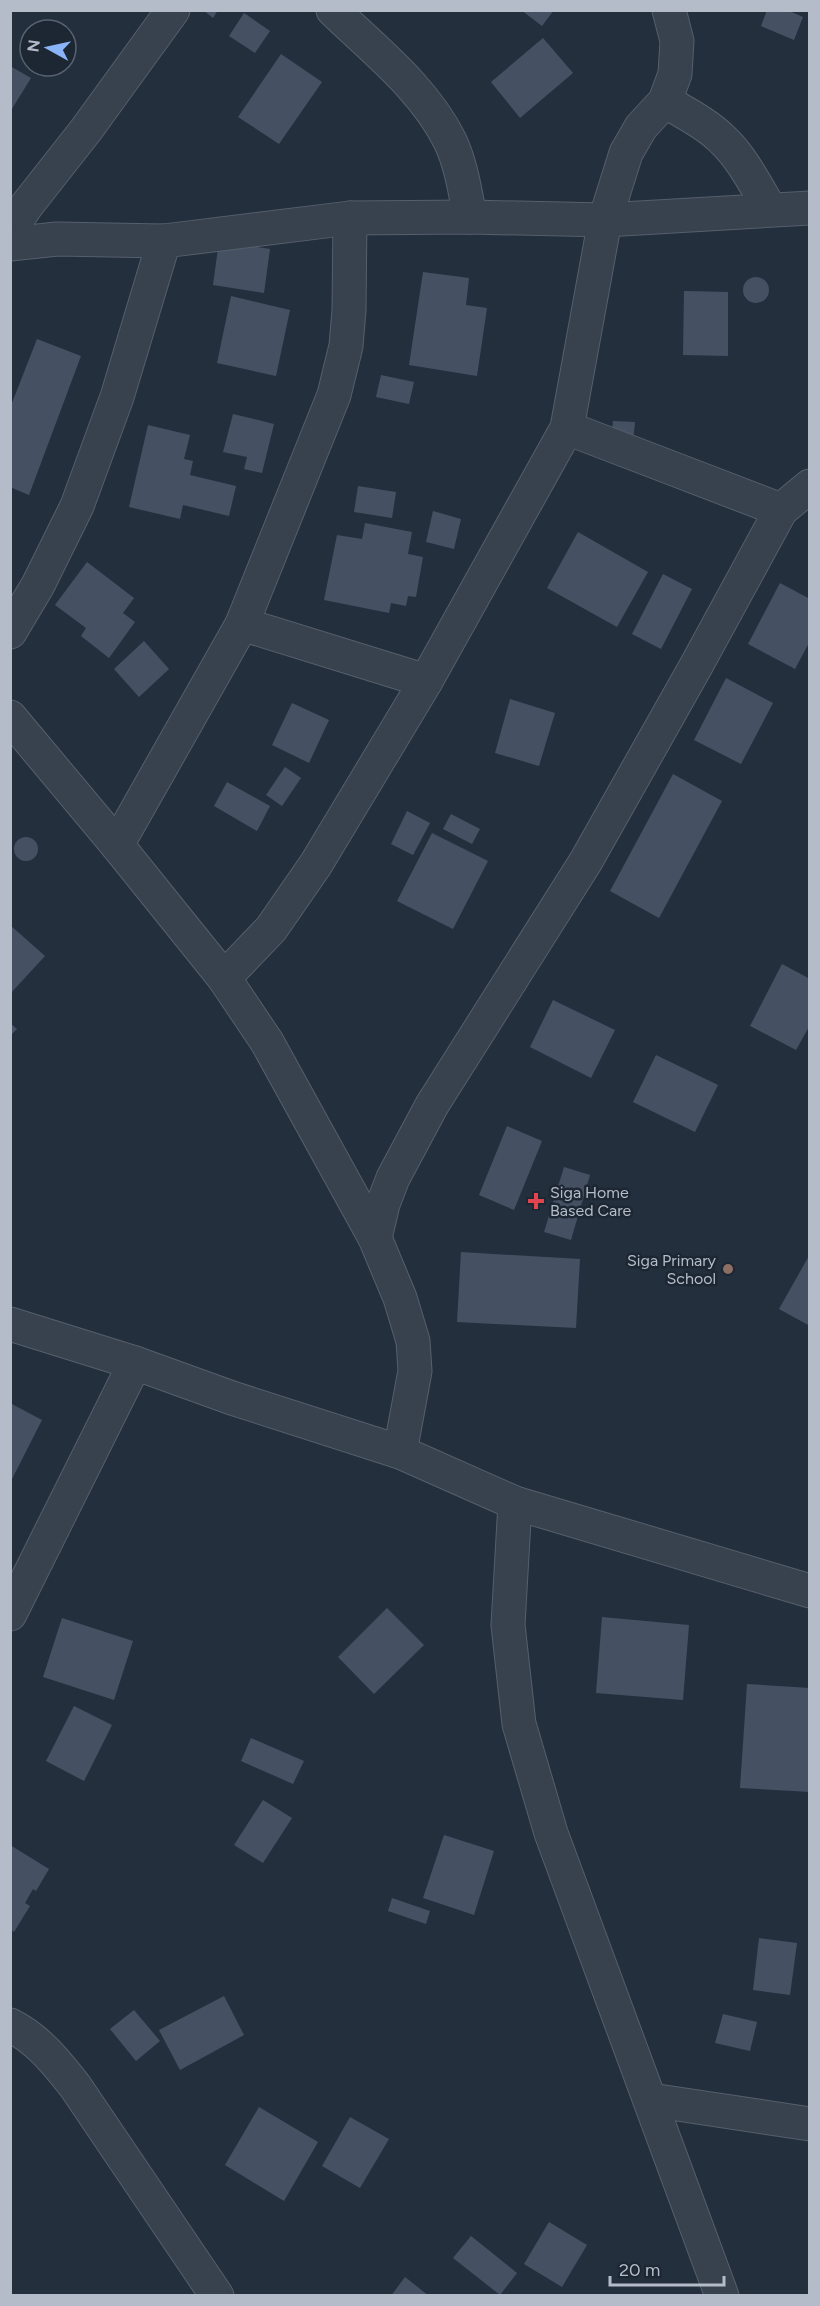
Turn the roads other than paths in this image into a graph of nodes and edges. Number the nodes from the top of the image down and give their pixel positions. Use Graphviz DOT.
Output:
graph roads {
  1 [pos="173,10"];
  2 [pos="333,10"];
  3 [pos="669,10"];
  4 [pos="665,101"];
  5 [pos="810,208"];
  6 [pos="770,209"];
  7 [pos="470,217"];
  8 [pos="350,218"];
  9 [pos="604,220"];
  10 [pos="10,230"];
  11 [pos="164,241"];
  12 [pos="10,244"];
  13 [pos="567,428"];
  14 [pos="810,486"];
  15 [pos="781,510"];
  16 [pos="242,624"];
  17 [pos="10,633"];
  18 [pos="426,681"];
  19 [pos="10,717"];
  20 [pos="117,845"];
  21 [pos="224,978"];
  22 [pos="375,1238"];
  23 [pos="10,1324"];
  24 [pos="135,1363"];
  25 [pos="400,1452"];
  26 [pos="515,1503"];
  27 [pos="810,1592"];
  28 [pos="10,1614"];
  29 [pos="10,2025"];
  30 [pos="651,2100"];
  31 [pos="810,2124"];
  32 [pos="217,2295"];
  33 [pos="722,2295"];
  1 -- 10 [label="street"];
  2 -- 7 [label="street"];
  3 -- 4 [label="street"];
  4 -- 6 [label="street"];
  4 -- 9 [label="street"];
  5 -- 6 [label="street"];
  6 -- 9 [label="street"];
  7 -- 8 [label="street"];
  7 -- 9 [label="street"];
  8 -- 11 [label="street"];
  8 -- 16 [label="street"];
  9 -- 13 [label="street"];
  11 -- 12 [label="street"];
  11 -- 17 [label="street"];
  13 -- 15 [label="street"];
  13 -- 18 [label="street"];
  14 -- 15 [label="street"];
  15 -- 22 [label="street"];
  16 -- 18 [label="street"];
  16 -- 20 [label="street"];
  18 -- 21 [label="street"];
  19 -- 20 [label="street"];
  20 -- 21 [label="street"];
  21 -- 22 [label="street"];
  22 -- 25 [label="street"];
  23 -- 24 [label="street"];
  24 -- 25 [label="street"];
  24 -- 28 [label="street"];
  25 -- 26 [label="street"];
  26 -- 27 [label="street"];
  26 -- 30 [label="street"];
  29 -- 32 [label="street"];
  30 -- 31 [label="street"];
  30 -- 33 [label="street"];
}
